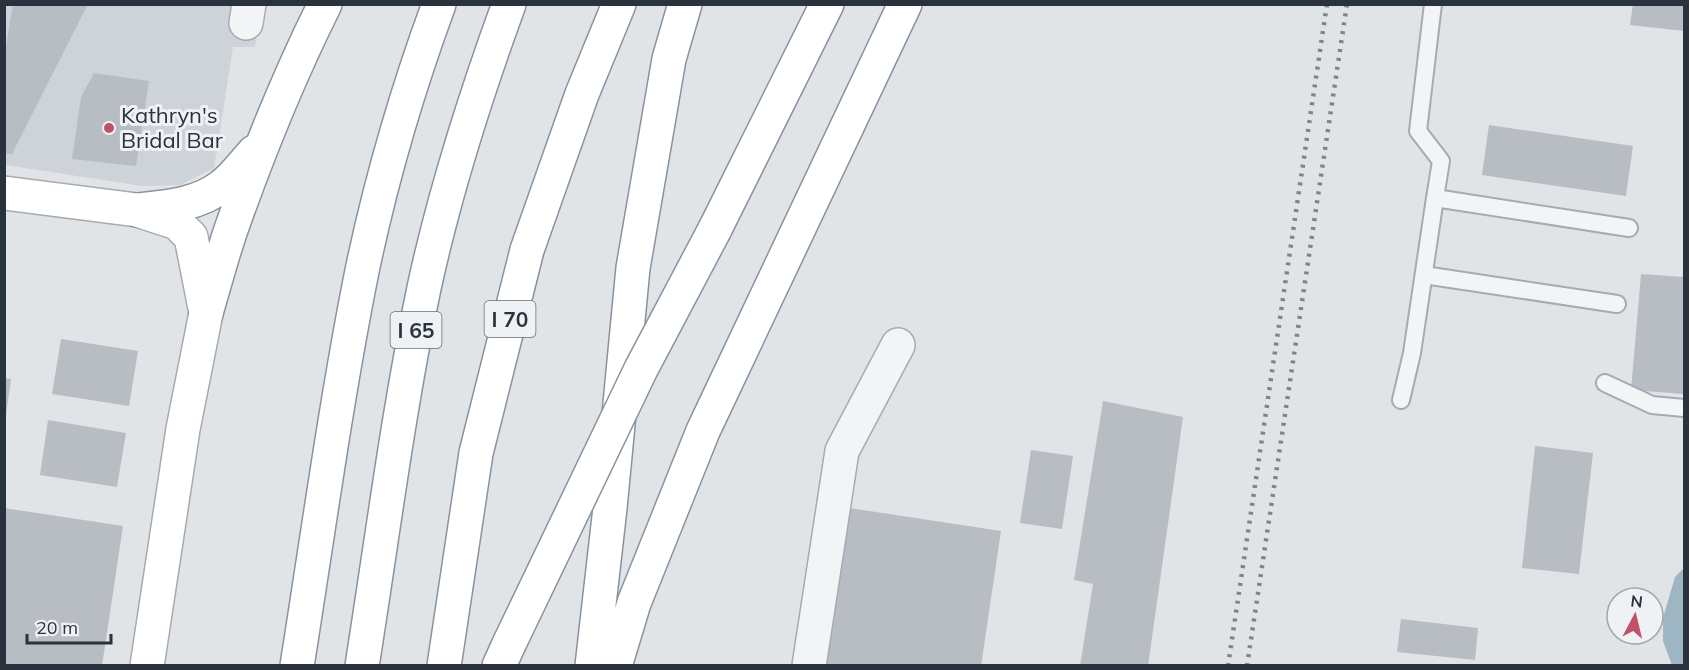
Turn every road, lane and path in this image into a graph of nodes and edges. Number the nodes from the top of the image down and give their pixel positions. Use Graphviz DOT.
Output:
graph roads {
  1 [pos="325,4"];
  2 [pos="439,4"];
  3 [pos="509,4"];
  4 [pos="619,4"];
  5 [pos="685,4"];
  6 [pos="827,4"];
  7 [pos="905,4"];
  8 [pos="1433,4"];
  9 [pos="265,139"];
  10 [pos="4,193"];
  11 [pos="1435,198"];
  12 [pos="136,210"];
  13 [pos="1629,228"];
  14 [pos="1424,275"];
  15 [pos="1617,304"];
  16 [pos="206,314"];
  17 [pos="898,345"];
  18 [pos="1605,383"];
  19 [pos="1401,400"];
  20 [pos="1684,408"];
  21 [pos="504,655"];
  22 [pos="147,666"];
  23 [pos="297,666"];
  24 [pos="362,666"];
  25 [pos="444,666"];
  26 [pos="592,666"];
  27 [pos="615,666"];
  28 [pos="809,666"];
  1 -- 9 [label="main road"];
  2 -- 23 [label="main road"];
  3 -- 24 [label="main road, I 65"];
  4 -- 25 [label="main road, I 70"];
  5 -- 26 [label="main road"];
  6 -- 21 [label="main road, bridge"];
  7 -- 27 [label="main road"];
  8 -- 11 [label="lane"];
  9 -- 12 [label="main road"];
  9 -- 16 [label="main road"];
  10 -- 12 [label="main road"];
  11 -- 13 [label="lane"];
  11 -- 14 [label="lane"];
  12 -- 16 [label="main road"];
  14 -- 15 [label="lane"];
  14 -- 19 [label="lane"];
  16 -- 22 [label="main road"];
  17 -- 28 [label="street"];
  18 -- 20 [label="lane"];
}
